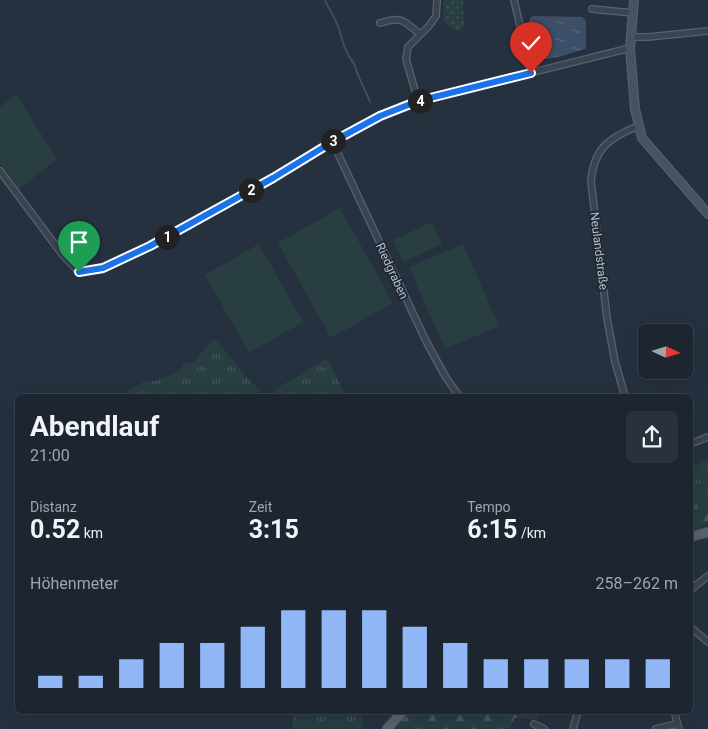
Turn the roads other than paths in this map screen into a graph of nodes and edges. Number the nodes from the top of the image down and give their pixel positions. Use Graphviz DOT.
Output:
graph roads {
  1 [pos="436,0"];
  2 [pos="514,0"];
  3 [pos="634,0"];
  4 [pos="592,9"];
  5 [pos="633,13"];
  6 [pos="380,23"];
  7 [pos="708,31"];
  8 [pos="420,34"];
  9 [pos="630,37"];
  10 [pos="630,48"];
  11 [pos="531,73"];
  12 [pos="418,101"];
  13 [pos="638,126"];
  14 [pos="332,142"];
  15 [pos="0,171"];
  16 [pos="708,214"];
  17 [pos="458,394"];
  18 [pos="624,394"];
  19 [pos="708,437"];
  20 [pos="693,443"];
  21 [pos="708,532"];
  22 [pos="693,536"];
  23 [pos="708,576"];
  24 [pos="693,588"];
  25 [pos="693,630"];
  26 [pos="708,642"];
  27 [pos="400,714"];
  28 [pos="577,714"];
  29 [pos="534,724"];
  30 [pos="678,726"];
  31 [pos="387,729"];
  32 [pos="544,729"];
  33 [pos="573,729"];
  34 [pos="656,729"];
  1 -- 8 [label="street"];
  2 -- 11 [label="street"];
  3 -- 5 [label="street"];
  4 -- 5 [label="street"];
  5 -- 9 [label="street"];
  6 -- 8 [label="street"];
  7 -- 9 [label="street"];
  8 -- 12 [label="street"];
  9 -- 10 [label="street"];
  10 -- 11 [label="street"];
  10 -- 13 [label="street"];
  11 -- 12 [label="street"];
  12 -- 14 [label="street"];
  13 -- 16 [label="street"];
  13 -- 18 [label="street, Neulandstraße"];
  14 -- 15 [label="street"];
  14 -- 17 [label="street, Riedgraben"];
  19 -- 20 [label="street"];
  21 -- 22 [label="main road"];
  23 -- 24 [label="street"];
  25 -- 26 [label="street"];
  27 -- 31 [label="main road"];
  28 -- 33 [label="street"];
  29 -- 32 [label="street"];
  30 -- 34 [label="street"];
}
